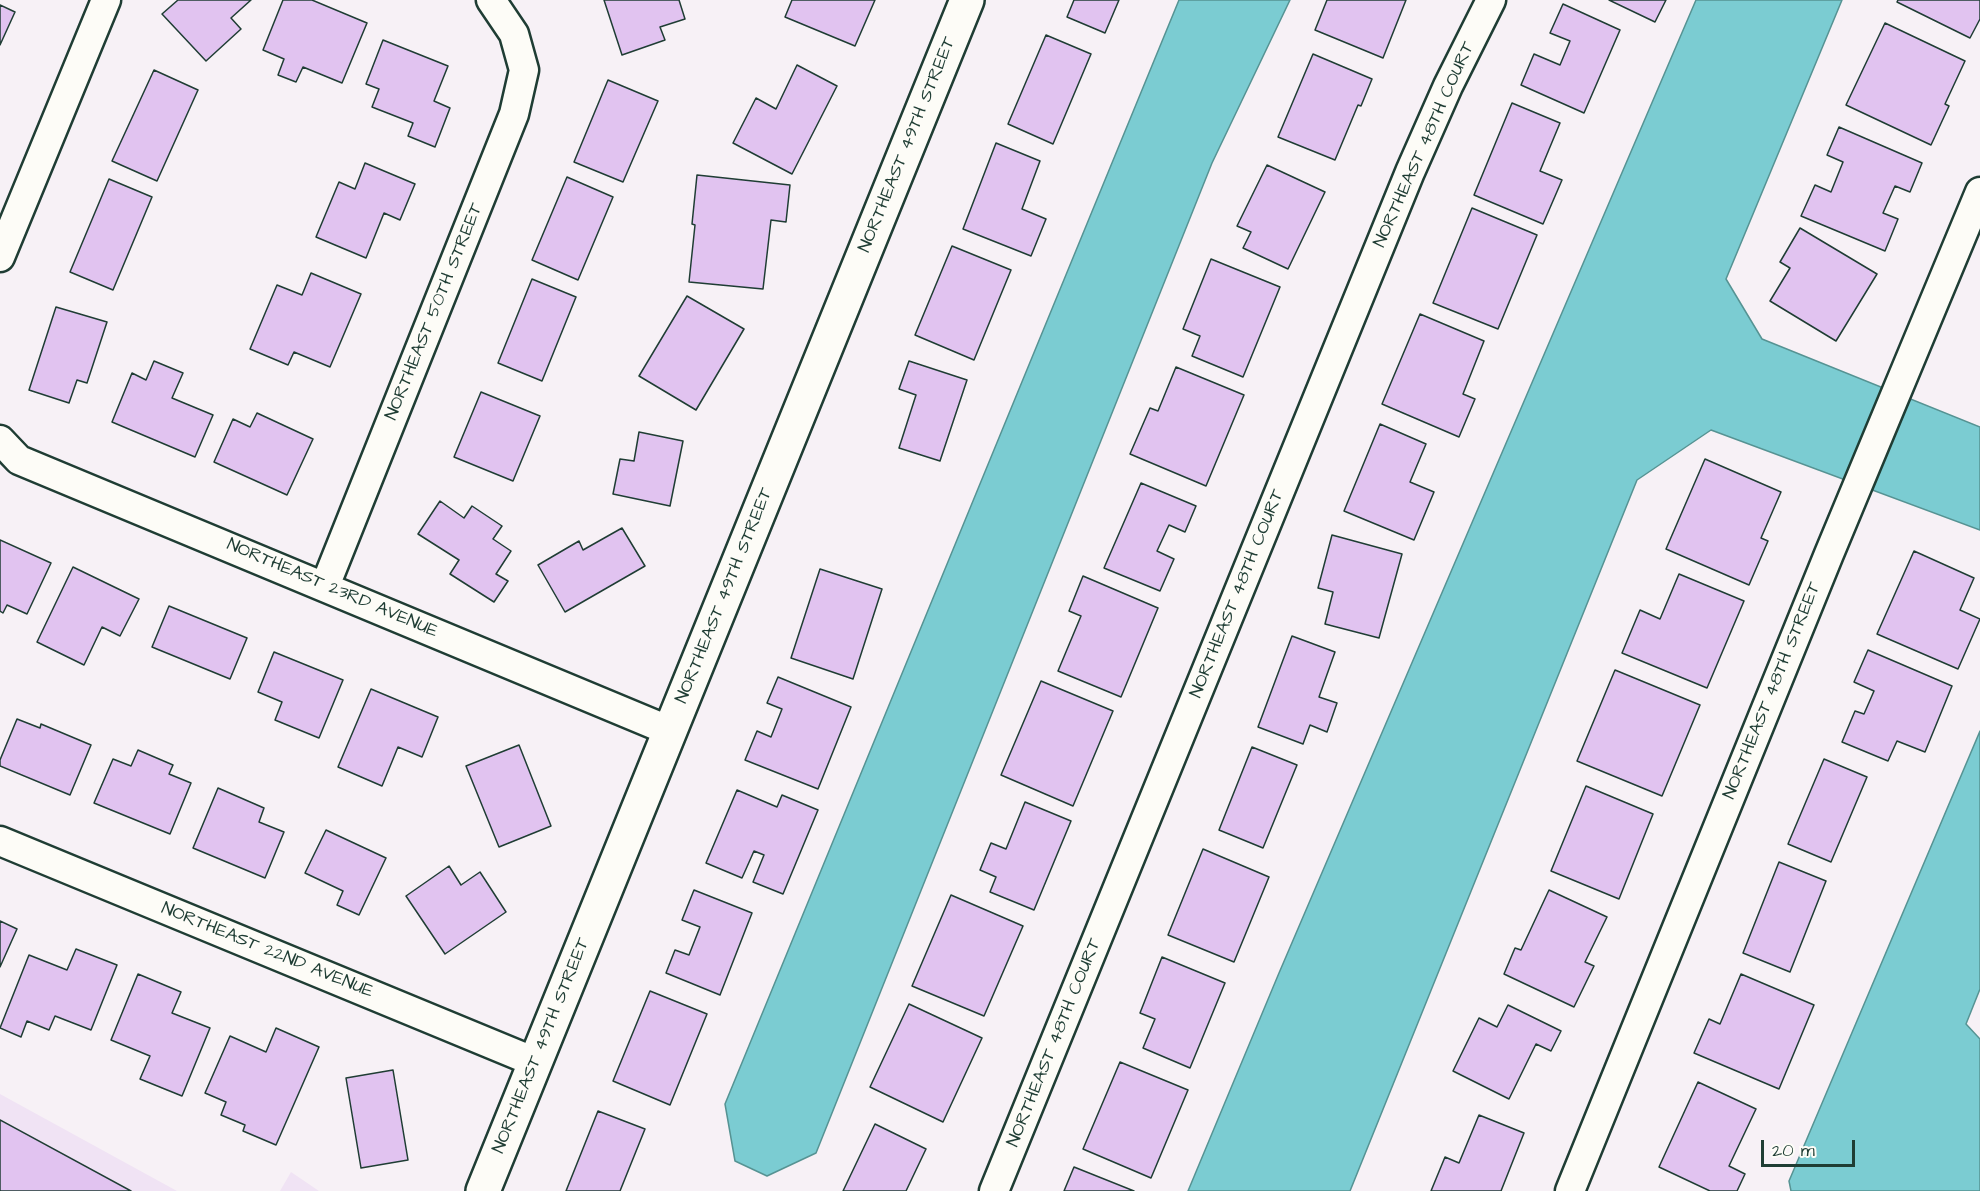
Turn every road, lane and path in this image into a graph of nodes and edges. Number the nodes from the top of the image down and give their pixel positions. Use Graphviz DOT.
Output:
graph roads {
  1 [pos="106,0"];
  2 [pos="491,0"];
  3 [pos="967,0"];
  4 [pos="1491,0"];
  5 [pos="1980,192"];
  6 [pos="0,256"];
  7 [pos="0,440"];
  8 [pos="325,586"];
  9 [pos="670,731"];
  10 [pos="0,841"];
  11 [pos="535,1062"];
  12 [pos="483,1191"];
  13 [pos="994,1191"];
  14 [pos="1570,1191"];
  1 -- 6 [label="street"];
  2 -- 8 [label="street, NORTHEAST 50TH STREET"];
  3 -- 9 [label="street, NORTHEAST 49TH STREET"];
  4 -- 13 [label="street, NORTHEAST 48TH COURT"];
  5 -- 14 [label="street, NORTHEAST 48TH STREET"];
  7 -- 8 [label="street, NORTHEAST 23RD AVENUE"];
  8 -- 9 [label="street, NORTHEAST 23RD AVENUE"];
  9 -- 11 [label="street, NORTHEAST 49TH STREET"];
  10 -- 11 [label="street, NORTHEAST 22ND AVENUE"];
  11 -- 12 [label="street, NORTHEAST 49TH STREET"];
}
